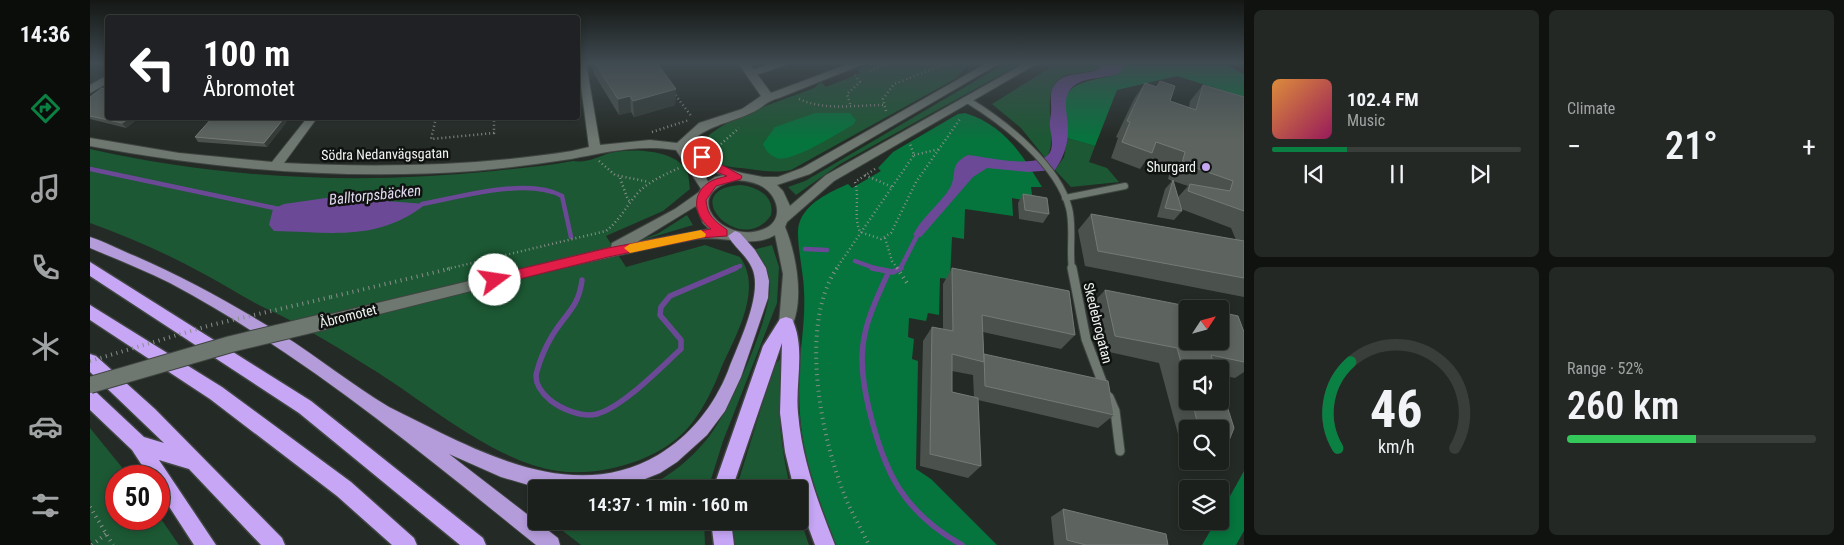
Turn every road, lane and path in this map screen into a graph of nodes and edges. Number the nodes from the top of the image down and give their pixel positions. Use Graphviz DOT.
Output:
graph roads {
  1 [pos="585,88"];
  2 [pos="671,88"];
  3 [pos="765,88"];
  4 [pos="795,88"];
  5 [pos="855,88"];
  6 [pos="890,88"];
  7 [pos="950,88"];
  8 [pos="997,88"];
  9 [pos="767,96"];
  10 [pos="808,96"];
  11 [pos="799,99"];
  12 [pos="791,103"];
  13 [pos="850,104"];
  14 [pos="975,104"];
  15 [pos="883,105"];
  16 [pos="887,114"];
  17 [pos="697,115"];
  18 [pos="692,118"];
  19 [pos="310,120"];
  20 [pos="436,120"];
  21 [pos="494,120"];
  22 [pos="742,125"];
  23 [pos="501,132"];
  24 [pos="652,132"];
  25 [pos="494,133"];
  26 [pos="431,138"];
  27 [pos="425,139"];
  28 [pos="90,142"];
  29 [pos="910,144"];
  30 [pos="680,147"];
  31 [pos="940,149"];
  32 [pos="596,150"];
  33 [pos="914,154"];
  34 [pos="702,157"];
  35 [pos="689,163"];
  36 [pos="274,168"];
  37 [pos="875,168"];
  38 [pos="865,175"];
  39 [pos="737,176"];
  40 [pos="620,178"];
  41 [pos="764,181"];
  42 [pos="650,182"];
  43 [pos="1125,186"];
  44 [pos="892,187"];
  45 [pos="705,192"];
  46 [pos="1065,198"];
  47 [pos="632,202"];
  48 [pos="781,222"];
  49 [pos="860,232"];
  50 [pos="729,235"];
  51 [pos="885,238"];
  52 [pos="90,242"];
  53 [pos="608,253"];
  54 [pos="90,268"];
  55 [pos="908,283"];
  56 [pos="90,312"];
  57 [pos="786,324"];
  58 [pos="90,361"];
  59 [pos="90,385"];
  60 [pos="90,398"];
  61 [pos="383,412"];
  62 [pos="138,444"];
  63 [pos="1120,451"];
  64 [pos="193,462"];
  65 [pos="725,480"];
  66 [pos="90,507"];
  67 [pos="722,530"];
  68 [pos="106,534"];
  69 [pos="92,545"];
  70 [pos="113,545"];
  71 [pos="206,545"];
  72 [pos="274,545"];
  73 [pos="407,545"];
  74 [pos="476,545"];
  75 [pos="551,545"];
  76 [pos="724,545"];
  77 [pos="825,545"];
  78 [pos="869,545"];
  1 -- 32 [label="main road"];
  2 -- 18 [label="path"];
  3 -- 9 [label="main road"];
  4 -- 9 [label="main road"];
  5 -- 13 [label="path"];
  6 -- 15 [label="path"];
  7 -- 41 [label="main road"];
  8 -- 14 [label="main road, Åbromotet"];
  9 -- 30 [label="main road"];
  10 -- 11 [label="path"];
  11 -- 12 [label="path"];
  11 -- 13 [label="path"];
  13 -- 15 [label="path"];
  14 -- 31 [label="path"];
  14 -- 46 [label="lane, Skedebrogatan"];
  14 -- 48 [label="main road, Åbromotet"];
  15 -- 16 [label="path"];
  17 -- 18 [label="path"];
  18 -- 24 [label="path"];
  19 -- 36 [label="main road"];
  20 -- 26 [label="path"];
  21 -- 25 [label="path"];
  22 -- 34 [label="path"];
  23 -- 25 [label="path"];
  25 -- 26 [label="path"];
  26 -- 27 [label="path"];
  28 -- 36 [label="main road, Södra Nedanvägsgatan"];
  29 -- 33 [label="path"];
  30 -- 32 [label="main road, Södra Nedanvägsgatan"];
  30 -- 34 [label="main road, Södra Nedanvägsgatan"];
  30 -- 35 [label="main road"];
  31 -- 33 [label="path"];
  31 -- 51 [label="path"];
  32 -- 36 [label="main road, Södra Nedanvägsgatan"];
  32 -- 40 [label="path"];
  33 -- 44 [label="path"];
  34 -- 39 [label="main road, Södra Nedanvägsgatan"];
  35 -- 42 [label="path"];
  35 -- 45 [label="main road"];
  37 -- 38 [label="path"];
  38 -- 44 [label="path"];
  38 -- 49 [label="path"];
  39 -- 41 [label="main road"];
  39 -- 45 [label="main road, Åbromotet"];
  40 -- 42 [label="path"];
  40 -- 47 [label="path"];
  41 -- 48 [label="main road"];
  42 -- 47 [label="path"];
  43 -- 46 [label="lane"];
  44 -- 49 [label="path"];
  45 -- 50 [label="main road"];
  45 -- 53 [label="main road, Åbromotet"];
  46 -- 63 [label="lane, Skedebrogatan"];
  47 -- 58 [label="path, bridge"];
  48 -- 50 [label="main road, Åbromotet"];
  48 -- 57 [label="main road"];
  49 -- 51 [label="path"];
  49 -- 78 [label="path"];
  50 -- 53 [label="main road, Åbromotet"];
  50 -- 61 [label="highway"];
  51 -- 55 [label="path"];
  52 -- 61 [label="highway"];
  53 -- 59 [label="main road, Åbromotet, bridge"];
  54 -- 74 [label="highway"];
  56 -- 73 [label="highway"];
  57 -- 65 [label="highway"];
  57 -- 77 [label="highway"];
  58 -- 64 [label="highway"];
  60 -- 62 [label="highway"];
  61 -- 75 [label="highway"];
  62 -- 64 [label="highway"];
  62 -- 71 [label="highway"];
  64 -- 72 [label="highway"];
  66 -- 68 [label="path"];
  67 -- 76 [label="highway"];
  68 -- 69 [label="path"];
  68 -- 70 [label="path"];
}
